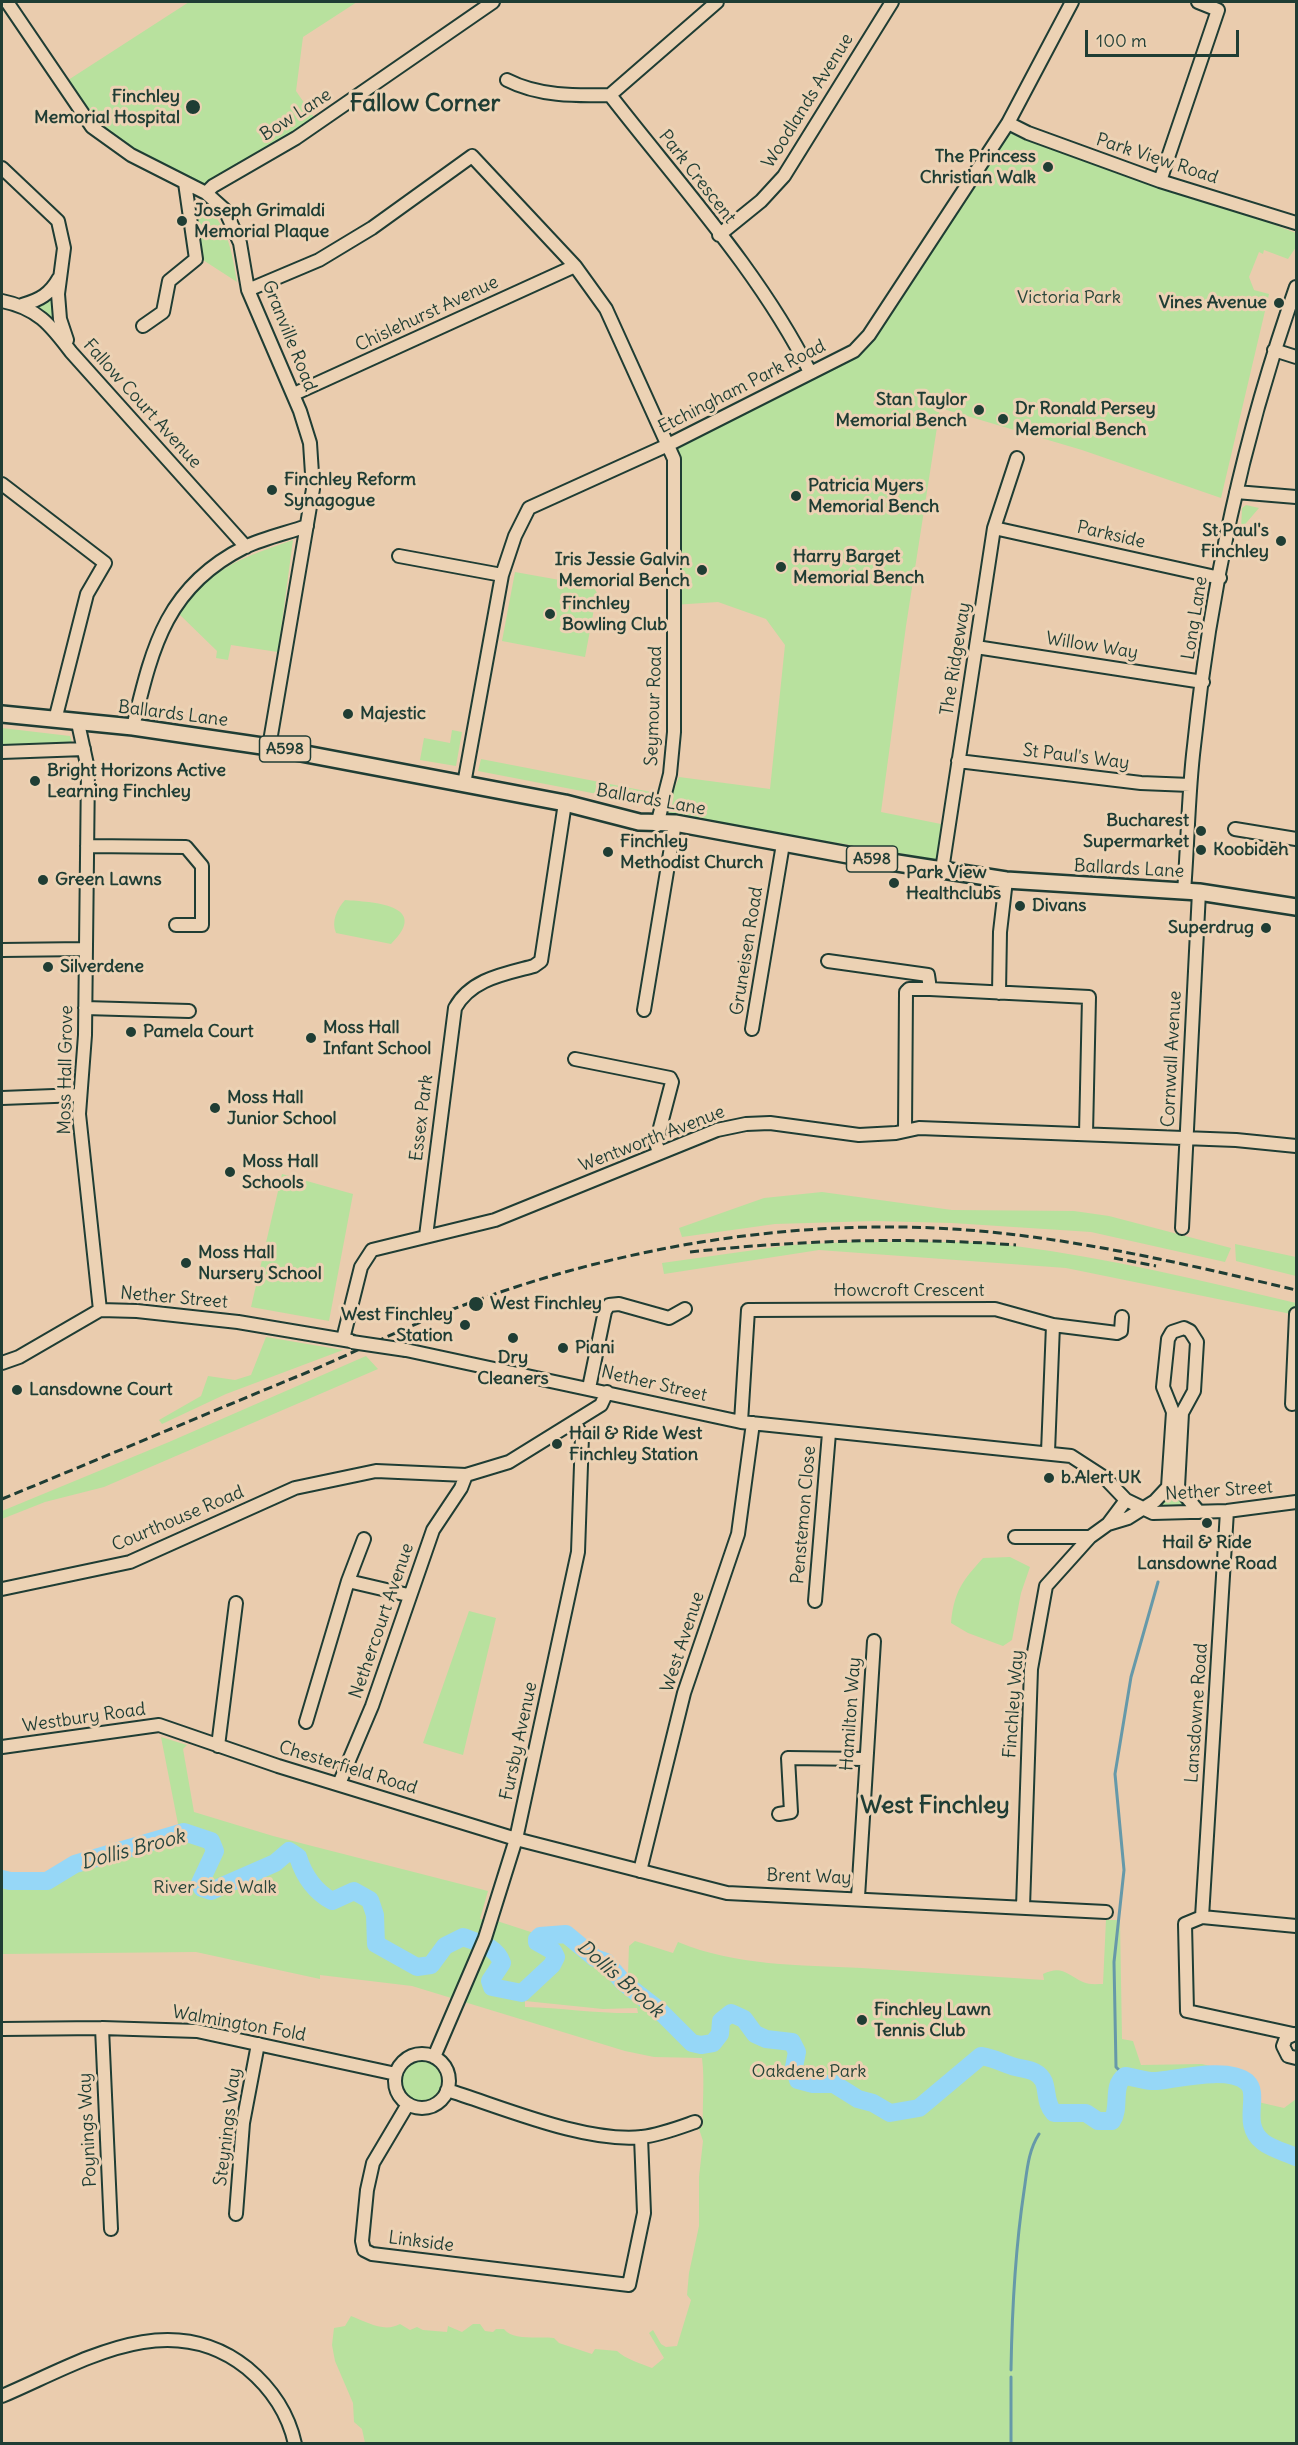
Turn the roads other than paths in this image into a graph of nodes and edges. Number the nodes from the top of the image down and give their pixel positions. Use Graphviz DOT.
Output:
graph roads {
  1 [pos="8,2"];
  2 [pos="493,2"];
  3 [pos="717,2"];
  4 [pos="892,2"];
  5 [pos="1072,2"];
  6 [pos="1198,2"];
  7 [pos="507,80"];
  8 [pos="610,95"];
  9 [pos="1008,123"];
  10 [pos="2,168"];
  11 [pos="1160,181"];
  12 [pos="185,183"];
  13 [pos="206,193"];
  14 [pos="1296,223"];
  15 [pos="719,235"];
  16 [pos="575,266"];
  17 [pos="62,272"];
  18 [pos="1296,287"];
  19 [pos="249,290"];
  20 [pos="2,301"];
  21 [pos="22,305"];
  22 [pos="143,326"];
  23 [pos="1274,350"];
  24 [pos="71,352"];
  25 [pos="1296,357"];
  26 [pos="810,372"];
  27 [pos="294,394"];
  28 [pos="668,445"];
  29 [pos="1017,458"];
  30 [pos="2,484"];
  31 [pos="1236,492"];
  32 [pos="1296,497"];
  33 [pos="307,526"];
  34 [pos="994,528"];
  35 [pos="246,547"];
  36 [pos="399,556"];
  37 [pos="502,576"];
  38 [pos="1220,579"];
  39 [pos="976,647"];
  40 [pos="1203,682"];
  41 [pos="2,714"];
  42 [pos="55,720"];
  43 [pos="78,723"];
  44 [pos="133,728"];
  45 [pos="269,747"];
  46 [pos="84,749"];
  47 [pos="2,752"];
  48 [pos="958,761"];
  49 [pos="464,784"];
  50 [pos="1190,785"];
  51 [pos="565,803"];
  52 [pos="675,823"];
  53 [pos="657,825"];
  54 [pos="1235,829"];
  55 [pos="1296,839"];
  56 [pos="783,844"];
  57 [pos="87,846"];
  58 [pos="942,870"];
  59 [pos="1006,880"];
  60 [pos="1191,892"];
  61 [pos="1296,907"];
  62 [pos="176,925"];
  63 [pos="86,949"];
  64 [pos="2,950"];
  65 [pos="828,961"];
  66 [pos="930,988"];
  67 [pos="999,993"];
  68 [pos="86,1008"];
  69 [pos="644,1010"];
  70 [pos="189,1011"];
  71 [pos="752,1029"];
  72 [pos="575,1059"];
  73 [pos="80,1095"];
  74 [pos="2,1098"];
  75 [pos="905,1130"];
  76 [pos="1086,1134"];
  77 [pos="1186,1138"];
  78 [pos="1296,1146"];
  79 [pos="659,1153"];
  80 [pos="1182,1228"];
  81 [pos="426,1236"];
  82 [pos="685,1309"];
  83 [pos="100,1310"];
  84 [pos="1296,1314"];
  85 [pos="1122,1317"];
  86 [pos="1053,1325"];
  87 [pos="348,1340"];
  88 [pos="2,1363"];
  89 [pos="1295,1373"];
  90 [pos="589,1388"];
  91 [pos="607,1392"];
  92 [pos="1292,1404"];
  93 [pos="574,1422"];
  94 [pos="747,1423"];
  95 [pos="829,1432"];
  96 [pos="1048,1452"];
  97 [pos="466,1475"];
  98 [pos="1126,1500"];
  99 [pos="1296,1502"];
  100 [pos="1141,1509"];
  101 [pos="1227,1511"];
  102 [pos="1199,1512"];
  103 [pos="1108,1524"];
  104 [pos="1015,1537"];
  105 [pos="1090,1537"];
  106 [pos="364,1539"];
  107 [pos="348,1581"];
  108 [pos="2,1589"];
  109 [pos="408,1595"];
  110 [pos="815,1600"];
  111 [pos="236,1603"];
  112 [pos="874,1641"];
  113 [pos="306,1722"];
  114 [pos="170,1730"];
  115 [pos="218,1746"];
  116 [pos="2,1747"];
  117 [pos="866,1759"];
  118 [pos="339,1784"];
  119 [pos="779,1814"];
  120 [pos="516,1839"];
  121 [pos="640,1871"];
  122 [pos="858,1897"];
  123 [pos="1023,1907"];
  124 [pos="1106,1912"];
  125 [pos="1202,1917"];
  126 [pos="1296,1926"];
  127 [pos="102,2028"];
  128 [pos="2,2029"];
  129 [pos="1295,2034"];
  130 [pos="258,2044"];
  131 [pos="434,2057"];
  132 [pos="1296,2058"];
  133 [pos="396,2074"];
  134 [pos="447,2090"];
  135 [pos="408,2104"];
  136 [pos="695,2122"];
  137 [pos="641,2137"];
  138 [pos="236,2214"];
  139 [pos="111,2229"];
  140 [pos="2,2396"];
  141 [pos="296,2444"];
  1 -- 12 [label="street, Granville Road"];
  2 -- 13 [label="street, Bow Lane"];
  3 -- 8 [label="street"];
  4 -- 15 [label="street, Woodlands Avenue"];
  5 -- 9 [label="street, Etchingham Park Road"];
  6 -- 11 [label="street"];
  7 -- 8 [label="street"];
  8 -- 15 [label="street, Park Crescent"];
  9 -- 11 [label="street, Park View Road"];
  9 -- 26 [label="street, Etchingham Park Road"];
  10 -- 17 [label="street"];
  11 -- 14 [label="street, Park View Road"];
  12 -- 13 [label="street, Granville Road"];
  12 -- 22 [label="street"];
  13 -- 19 [label="street, Granville Road"];
  15 -- 26 [label="street, Park Crescent"];
  16 -- 19 [label="street, Seymour Road"];
  16 -- 27 [label="street, Chislehurst Avenue"];
  16 -- 28 [label="street, Seymour Road"];
  17 -- 21 [label="street"];
  17 -- 24 [label="street"];
  18 -- 23 [label="street, Long Lane"];
  19 -- 27 [label="street, Granville Road"];
  20 -- 21 [label="street, Fallow Court Avenue"];
  21 -- 24 [label="street, Fallow Court Avenue"];
  23 -- 25 [label="street"];
  23 -- 31 [label="street, Long Lane"];
  24 -- 35 [label="street, Fallow Court Avenue"];
  26 -- 28 [label="street, Etchingham Park Road"];
  27 -- 33 [label="street, Granville Road"];
  28 -- 37 [label="street, Etchingham Park Road"];
  28 -- 53 [label="street, Seymour Road"];
  29 -- 34 [label="street, The Ridgeway"];
  30 -- 42 [label="street"];
  31 -- 32 [label="street"];
  31 -- 38 [label="street, Long Lane"];
  33 -- 35 [label="street"];
  33 -- 45 [label="street, Granville Road"];
  34 -- 38 [label="street, Parkside"];
  34 -- 39 [label="street, The Ridgeway"];
  35 -- 44 [label="street"];
  36 -- 37 [label="street"];
  37 -- 49 [label="street, Etchingham Park Road"];
  38 -- 40 [label="street, Long Lane"];
  39 -- 40 [label="street, Willow Way"];
  39 -- 48 [label="street, The Ridgeway"];
  40 -- 50 [label="street, Long Lane"];
  41 -- 42 [label="main road, Ballards Lane / A598"];
  42 -- 43 [label="main road, Ballards Lane / A598"];
  43 -- 44 [label="main road, Ballards Lane / A598"];
  43 -- 46 [label="street, Moss Hall Grove"];
  44 -- 45 [label="main road, Ballards Lane / A598"];
  45 -- 49 [label="main road, Ballards Lane / A598"];
  46 -- 47 [label="street"];
  46 -- 57 [label="street, Moss Hall Grove"];
  48 -- 50 [label="street, St Paul's Way"];
  48 -- 58 [label="street, The Ridgeway"];
  49 -- 51 [label="main road, Ballards Lane / A598"];
  50 -- 60 [label="street, Long Lane"];
  51 -- 53 [label="main road, Ballards Lane / A598"];
  51 -- 81 [label="street, Essex Park"];
  52 -- 53 [label="main road, Ballards Lane / A598"];
  52 -- 56 [label="main road, Ballards Lane / A598"];
  52 -- 69 [label="street"];
  54 -- 55 [label="street"];
  56 -- 58 [label="main road, Ballards Lane / A598"];
  56 -- 71 [label="street, Gruneisen Road"];
  57 -- 62 [label="street"];
  57 -- 63 [label="street, Moss Hall Grove"];
  58 -- 59 [label="main road, Ballards Lane / A598"];
  59 -- 60 [label="main road, Ballards Lane / A598"];
  59 -- 67 [label="street"];
  60 -- 61 [label="main road, Ballards Lane / A598"];
  60 -- 77 [label="street, Cornwall Avenue"];
  63 -- 64 [label="street"];
  63 -- 68 [label="street, Moss Hall Grove"];
  65 -- 66 [label="street"];
  66 -- 67 [label="street"];
  66 -- 75 [label="street"];
  67 -- 76 [label="street"];
  68 -- 70 [label="street"];
  68 -- 73 [label="street, Moss Hall Grove"];
  72 -- 79 [label="street"];
  73 -- 74 [label="street"];
  73 -- 83 [label="street, Moss Hall Grove"];
  75 -- 76 [label="street, Wentworth Avenue"];
  75 -- 79 [label="street, Wentworth Avenue"];
  76 -- 77 [label="street, Wentworth Avenue"];
  77 -- 78 [label="street, Wentworth Avenue"];
  77 -- 80 [label="street, Cornwall Avenue"];
  79 -- 81 [label="street, Wentworth Avenue"];
  81 -- 87 [label="street"];
  82 -- 90 [label="street"];
  83 -- 87 [label="street, Nether Street"];
  83 -- 88 [label="street, Nether Street"];
  84 -- 89 [label="street"];
  85 -- 86 [label="street"];
  86 -- 94 [label="street, Howcroft Crescent"];
  86 -- 96 [label="street"];
  87 -- 90 [label="street, Nether Street, bridge"];
  89 -- 92 [label="street"];
  90 -- 91 [label="street, Nether Street"];
  91 -- 93 [label="street, Courthouse Road"];
  91 -- 94 [label="street, Nether Street"];
  93 -- 97 [label="street, Courthouse Road"];
  93 -- 120 [label="street, Fursby Avenue"];
  94 -- 95 [label="street, Nether Street"];
  94 -- 121 [label="street, West Avenue"];
  95 -- 96 [label="street, Nether Street"];
  95 -- 110 [label="street, Penstemon Close"];
  96 -- 98 [label="street, Nether Street"];
  97 -- 108 [label="street, Courthouse Road"];
  97 -- 109 [label="street, Nethercourt Avenue"];
  98 -- 100 [label="street, Nether Street"];
  98 -- 103 [label="street, Finchley Way"];
  99 -- 101 [label="street, Nether Street"];
  100 -- 102 [label="street, Nether Street"];
  100 -- 102 [label="street"];
  100 -- 103 [label="street"];
  101 -- 102 [label="street, Nether Street"];
  101 -- 125 [label="street, Lansdowne Road"];
  103 -- 105 [label="street, Finchley Way"];
  104 -- 105 [label="street"];
  105 -- 123 [label="street, Finchley Way"];
  106 -- 107 [label="street"];
  107 -- 109 [label="street"];
  107 -- 113 [label="street"];
  109 -- 118 [label="street, Nethercourt Avenue"];
  111 -- 115 [label="street"];
  112 -- 117 [label="street, Hamilton Way"];
  114 -- 115 [label="street, Chesterfield Road"];
  114 -- 116 [label="street, Westbury Road"];
  115 -- 118 [label="street, Chesterfield Road"];
  117 -- 119 [label="street"];
  117 -- 122 [label="street, Hamilton Way"];
  118 -- 120 [label="street, Chesterfield Road"];
  120 -- 121 [label="street, Brent Way"];
  120 -- 131 [label="street, Fursby Avenue"];
  121 -- 122 [label="street, Brent Way"];
  122 -- 123 [label="street, Brent Way"];
  123 -- 124 [label="street, Brent Way"];
  125 -- 126 [label="street"];
  125 -- 129 [label="street"];
  127 -- 128 [label="street, Walmington Fold"];
  127 -- 130 [label="street, Walmington Fold"];
  127 -- 139 [label="street, Poynings Way"];
  129 -- 132 [label="street"];
  130 -- 133 [label="street, Walmington Fold"];
  130 -- 138 [label="street, Steynings Way"];
  131 -- 133 [label="street"];
  131 -- 134 [label="street"];
  133 -- 135 [label="street"];
  134 -- 135 [label="street"];
  134 -- 137 [label="street"];
  135 -- 137 [label="street, Linkside"];
  136 -- 137 [label="street"];
  140 -- 141 [label="street"];
}
